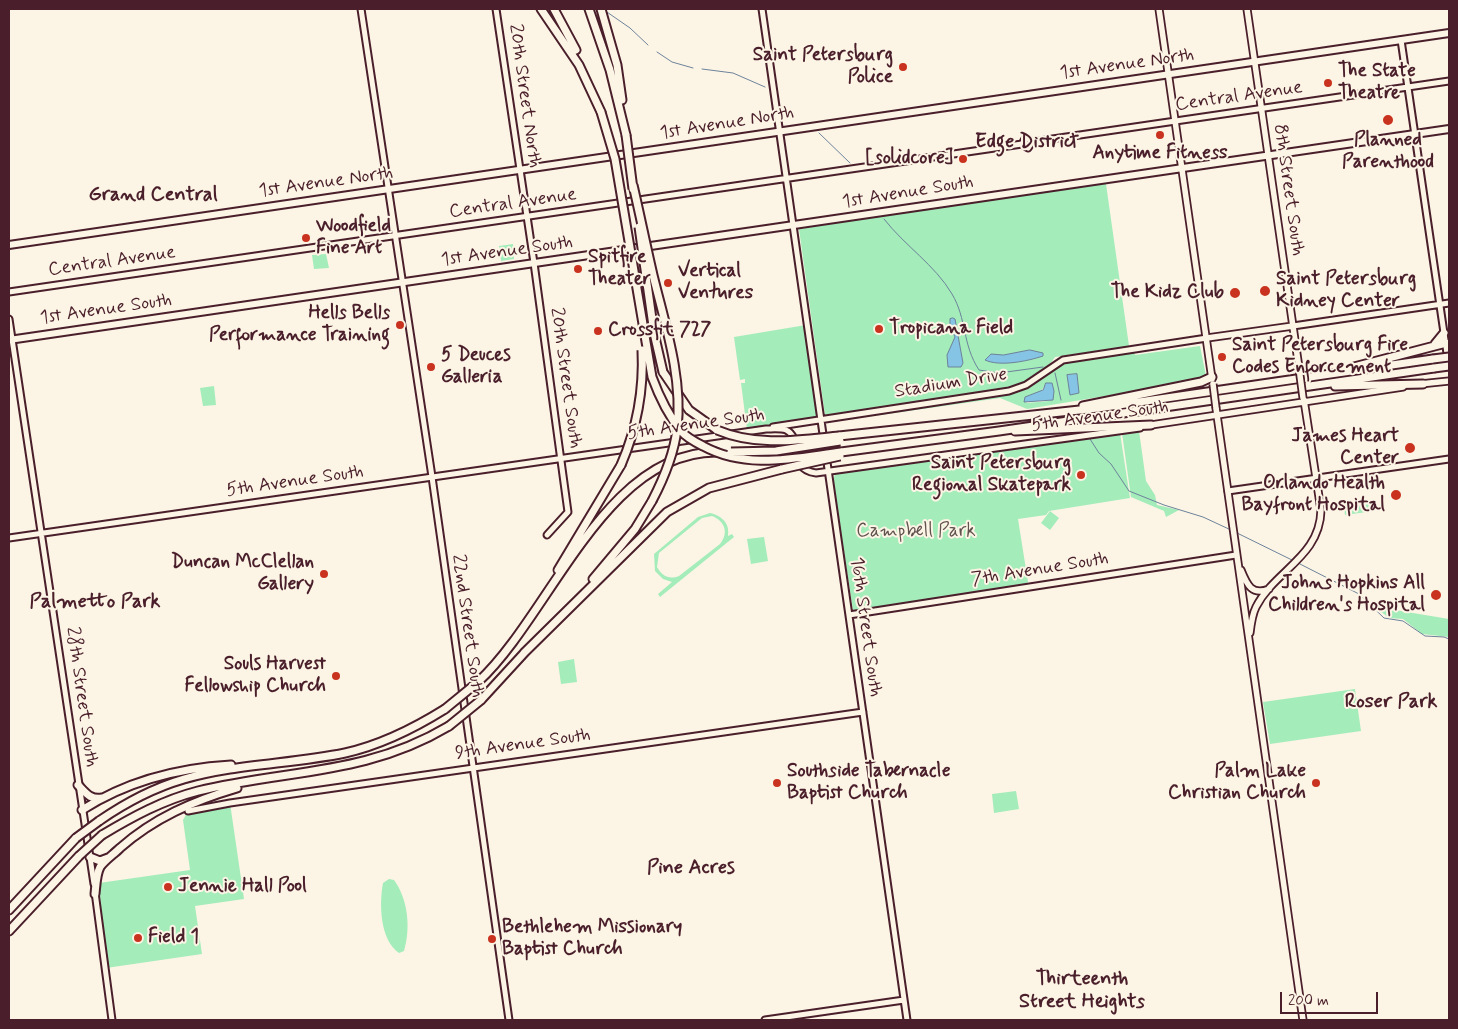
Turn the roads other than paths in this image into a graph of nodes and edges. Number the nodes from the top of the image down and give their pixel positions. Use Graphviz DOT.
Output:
graph roads {
  1 [pos="361,9"];
  2 [pos="496,9"];
  3 [pos="541,9"];
  4 [pos="554,9"];
  5 [pos="589,9"];
  6 [pos="601,9"];
  7 [pos="762,9"];
  8 [pos="1159,9"];
  9 [pos="1247,9"];
  10 [pos="1449,33"];
  11 [pos="1401,40"];
  12 [pos="1254,61"];
  13 [pos="1169,74"];
  14 [pos="1449,81"];
  15 [pos="1408,87"];
  16 [pos="1261,108"];
  17 [pos="601,112"];
  18 [pos="1176,121"];
  19 [pos="1449,129"];
  20 [pos="780,132"];
  21 [pos="1415,134"];
  22 [pos="626,135"];
  23 [pos="1268,156"];
  24 [pos="1182,168"];
  25 [pos="520,170"];
  26 [pos="786,179"];
  27 [pos="633,185"];
  28 [pos="388,189"];
  29 [pos="527,217"];
  30 [pos="793,226"];
  31 [pos="395,236"];
  32 [pos="9,245"];
  33 [pos="534,263"];
  34 [pos="632,270"];
  35 [pos="402,282"];
  36 [pos="9,292"];
  37 [pos="1449,303"];
  38 [pos="1440,304"];
  39 [pos="9,319"];
  40 [pos="1293,326"];
  41 [pos="1444,333"];
  42 [pos="1207,338"];
  43 [pos="10,339"];
  44 [pos="1446,343"];
  45 [pos="1433,346"];
  46 [pos="1449,357"];
  47 [pos="1449,366"];
  48 [pos="1307,378"];
  49 [pos="1212,380"];
  50 [pos="1449,381"];
  51 [pos="1423,384"];
  52 [pos="1307,387"];
  53 [pos="1304,400"];
  54 [pos="1217,411"];
  55 [pos="1054,412"];
  56 [pos="822,419"];
  57 [pos="1151,425"];
  58 [pos="766,429"];
  59 [pos="1000,431"];
  60 [pos="839,438"];
  61 [pos="841,454"];
  62 [pos="561,458"];
  63 [pos="1449,459"];
  64 [pos="828,472"];
  65 [pos="431,477"];
  66 [pos="1315,479"];
  67 [pos="1228,491"];
  68 [pos="41,534"];
  69 [pos="547,536"];
  70 [pos="9,538"];
  71 [pos="1236,557"];
  72 [pos="1271,588"];
  73 [pos="849,615"];
  74 [pos="1249,640"];
  75 [pos="512,643"];
  76 [pos="524,653"];
  77 [pos="863,712"];
  78 [pos="274,763"];
  79 [pos="472,768"];
  80 [pos="265,780"];
  81 [pos="78,785"];
  82 [pos="105,797"];
  83 [pos="82,810"];
  84 [pos="188,811"];
  85 [pos="90,857"];
  86 [pos="110,857"];
  87 [pos="95,894"];
  88 [pos="9,910"];
  89 [pos="9,931"];
  90 [pos="904,1000"];
  91 [pos="112,1020"];
  92 [pos="508,1020"];
  93 [pos="765,1020"];
  94 [pos="907,1020"];
  95 [pos="1303,1020"];
  1 -- 28 [label="street, 22nd Street South"];
  2 -- 25 [label="street, 20th Street North"];
  3 -- 17 [label="highway"];
  4 -- 17 [label="highway"];
  5 -- 22 [label="highway"];
  6 -- 22 [label="highway"];
  7 -- 20 [label="street, 16th Street South"];
  8 -- 13 [label="main road"];
  9 -- 12 [label="main road, 8th Street South"];
  10 -- 11 [label="main road, 1st Avenue North"];
  11 -- 12 [label="main road, 1st Avenue North"];
  11 -- 15 [label="street"];
  12 -- 13 [label="main road, 1st Avenue North"];
  12 -- 16 [label="main road, 8th Street South"];
  13 -- 18 [label="main road"];
  13 -- 20 [label="main road, 1st Avenue North"];
  14 -- 15 [label="street, Central Avenue"];
  15 -- 16 [label="street, Central Avenue"];
  15 -- 21 [label="street"];
  16 -- 18 [label="street, Central Avenue"];
  16 -- 23 [label="main road, 8th Street South"];
  17 -- 34 [label="highway, bridge"];
  18 -- 24 [label="main road"];
  18 -- 26 [label="street, Central Avenue"];
  19 -- 21 [label="main road, 1st Avenue South"];
  20 -- 25 [label="main road, 1st Avenue North"];
  20 -- 26 [label="street, 16th Street South"];
  21 -- 23 [label="main road, 1st Avenue South"];
  21 -- 38 [label="street"];
  22 -- 27 [label="highway, bridge"];
  23 -- 24 [label="main road, 1st Avenue South"];
  23 -- 40 [label="main road, 8th Street South"];
  24 -- 30 [label="main road, 1st Avenue South"];
  24 -- 42 [label="main road"];
  25 -- 28 [label="main road, 1st Avenue North"];
  25 -- 29 [label="street, 20th Street North"];
  26 -- 29 [label="street, Central Avenue"];
  26 -- 30 [label="street, 16th Street South"];
  27 -- 60 [label="highway, bridge"];
  27 -- 76 [label="highway, bridge"];
  28 -- 31 [label="street, 22nd Street South"];
  28 -- 32 [label="main road, 1st Avenue North"];
  29 -- 31 [label="street, Central Avenue"];
  29 -- 33 [label="street, 20th Street South"];
  30 -- 33 [label="main road, 1st Avenue South"];
  30 -- 56 [label="street, 16th Street South"];
  31 -- 35 [label="street, 22nd Street South"];
  31 -- 36 [label="street, Central Avenue"];
  33 -- 35 [label="main road, 1st Avenue South"];
  33 -- 62 [label="street, 20th Street South"];
  34 -- 61 [label="highway, bridge"];
  34 -- 75 [label="highway, bridge"];
  35 -- 43 [label="main road, 1st Avenue South"];
  35 -- 65 [label="street, 22nd Street South"];
  37 -- 38 [label="street"];
  38 -- 40 [label="street"];
  38 -- 41 [label="street"];
  39 -- 43 [label="street, 28th Street South"];
  40 -- 42 [label="main road"];
  40 -- 53 [label="main road, 8th Street South, bridge"];
  41 -- 44 [label="street"];
  41 -- 45 [label="highway"];
  42 -- 49 [label="main road"];
  42 -- 56 [label="street, Stadium Drive"];
  43 -- 68 [label="street, 28th Street South"];
  44 -- 45 [label="highway"];
  44 -- 47 [label="street"];
  45 -- 48 [label="highway"];
  46 -- 48 [label="highway, bridge"];
  47 -- 52 [label="highway, bridge"];
  48 -- 55 [label="highway"];
  49 -- 54 [label="main road, bridge"];
  49 -- 55 [label="highway"];
  50 -- 51 [label="main road, 5th Avenue South"];
  51 -- 52 [label="highway"];
  51 -- 53 [label="main road, 5th Avenue South"];
  52 -- 59 [label="highway"];
  53 -- 54 [label="main road, 5th Avenue South"];
  53 -- 66 [label="main road, 8th Street South"];
  54 -- 57 [label="main road, 5th Avenue South"];
  54 -- 67 [label="main road"];
  55 -- 60 [label="highway"];
  56 -- 58 [label="street, Stadium Drive"];
  56 -- 64 [label="street, 16th Street South"];
  57 -- 59 [label="highway"];
  57 -- 64 [label="street, 5th Avenue South"];
  58 -- 62 [label="street, 5th Avenue South"];
  58 -- 64 [label="street, 5th Avenue South"];
  59 -- 61 [label="highway"];
  60 -- 75 [label="highway, bridge"];
  61 -- 76 [label="highway, bridge"];
  62 -- 65 [label="street, 5th Avenue South"];
  62 -- 69 [label="street, 20th Street South"];
  63 -- 66 [label="street"];
  64 -- 73 [label="street, 16th Street South"];
  65 -- 68 [label="street, 5th Avenue South"];
  65 -- 79 [label="street, 22nd Street South"];
  66 -- 67 [label="street"];
  66 -- 72 [label="main road, 8th Street South"];
  67 -- 71 [label="main road"];
  68 -- 70 [label="street, 5th Avenue South"];
  68 -- 81 [label="street, 28th Street South"];
  71 -- 72 [label="main road"];
  71 -- 73 [label="street, 7th Avenue South"];
  71 -- 74 [label="main road"];
  72 -- 74 [label="main road, 8th Street South"];
  73 -- 77 [label="street, 16th Street South"];
  74 -- 95 [label="main road"];
  75 -- 78 [label="highway, bridge"];
  76 -- 80 [label="highway, bridge"];
  77 -- 79 [label="street, 9th Avenue South"];
  77 -- 90 [label="street, 16th Street South"];
  78 -- 82 [label="highway"];
  78 -- 88 [label="highway, bridge"];
  79 -- 84 [label="street, 9th Avenue South"];
  79 -- 92 [label="street, 22nd Street South"];
  80 -- 86 [label="highway"];
  80 -- 89 [label="highway, bridge"];
  81 -- 82 [label="highway"];
  81 -- 83 [label="street, 28th Street South"];
  82 -- 83 [label="highway"];
  83 -- 85 [label="street, 28th Street South"];
  85 -- 86 [label="highway"];
  85 -- 87 [label="street, 28th Street South"];
  86 -- 87 [label="highway"];
  87 -- 91 [label="street, 28th Street South"];
  90 -- 93 [label="street"];
  90 -- 94 [label="street, 16th Street South"];
}
